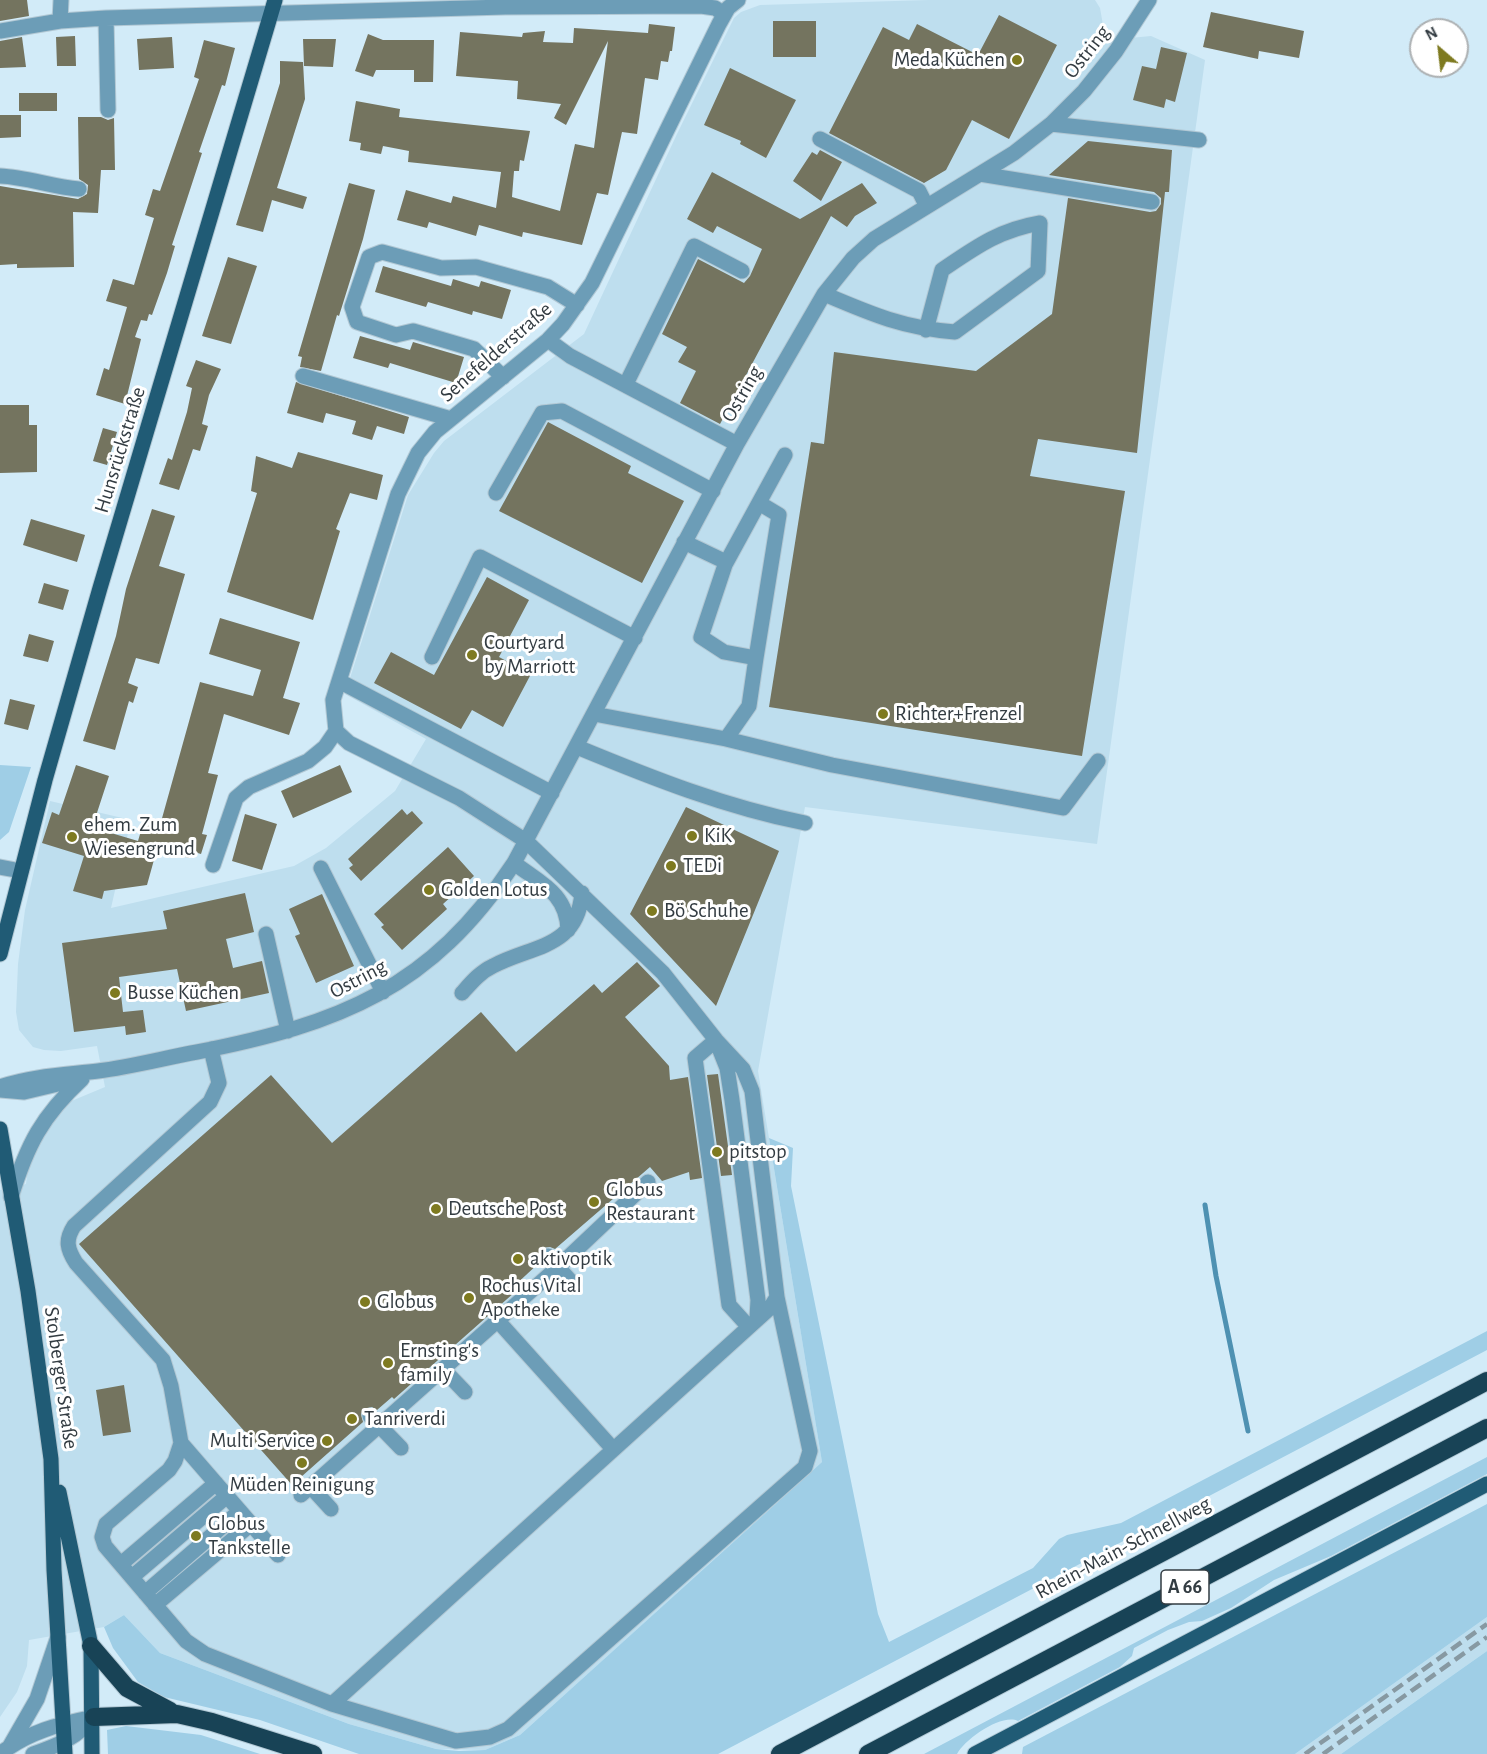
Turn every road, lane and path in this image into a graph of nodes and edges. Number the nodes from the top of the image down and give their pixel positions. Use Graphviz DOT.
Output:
graph roads {
  1 [pos="61,0"];
  2 [pos="738,0"];
  3 [pos="1149,0"];
  4 [pos="273,7"];
  5 [pos="724,14"];
  6 [pos="106,18"];
  7 [pos="60,21"];
  8 [pos="0,31"];
  9 [pos="108,110"];
  10 [pos="1052,124"];
  11 [pos="820,139"];
  12 [pos="1199,140"];
  13 [pos="980,174"];
  14 [pos="0,176"];
  15 [pos="79,189"];
  16 [pos="1152,202"];
  17 [pos="926,205"];
  18 [pos="742,271"];
  19 [pos="824,294"];
  20 [pos="577,305"];
  21 [pos="926,330"];
  22 [pos="548,340"];
  23 [pos="303,376"];
  24 [pos="503,377"];
  25 [pos="626,384"];
  26 [pos="451,419"];
  27 [pos="737,444"];
  28 [pos="785,455"];
  29 [pos="713,491"];
  30 [pos="496,493"];
  31 [pos="759,503"];
  32 [pos="684,542"];
  33 [pos="726,563"];
  34 [pos="634,638"];
  35 [pos="432,657"];
  36 [pos="756,658"];
  37 [pos="339,681"];
  38 [pos="594,714"];
  39 [pos="336,731"];
  40 [pos="726,739"];
  41 [pos="577,747"];
  42 [pos="1098,761"];
  43 [pos="552,793"];
  44 [pos="805,823"];
  45 [pos="526,842"];
  46 [pos="514,863"];
  47 [pos="213,865"];
  48 [pos="0,867"];
  49 [pos="321,868"];
  50 [pos="21,871"];
  51 [pos="582,893"];
  52 [pos="5,912"];
  53 [pos="568,930"];
  54 [pos="266,934"];
  55 [pos="0,954"];
  56 [pos="382,993"];
  57 [pos="462,993"];
  58 [pos="288,1031"];
  59 [pos="716,1040"];
  60 [pos="211,1049"];
  61 [pos="98,1071"];
  62 [pos="82,1079"];
  63 [pos="0,1088"];
  64 [pos="0,1129"];
  65 [pos="648,1182"];
  66 [pos="11,1197"];
  67 [pos="548,1256"];
  68 [pos="558,1268"];
  69 [pos="574,1285"];
  70 [pos="777,1297"];
  71 [pos="498,1321"];
  72 [pos="753,1322"];
  73 [pos="443,1369"];
  74 [pos="1487,1381"];
  75 [pos="465,1392"];
  76 [pos="374,1420"];
  77 [pos="1487,1428"];
  78 [pos="181,1443"];
  79 [pos="401,1448"];
  80 [pos="613,1449"];
  81 [pos="51,1459"];
  82 [pos="216,1483"];
  83 [pos="1487,1484"];
  84 [pos="227,1496"];
  85 [pos="331,1509"];
  86 [pos="240,1511"];
  87 [pos="251,1524"];
  88 [pos="278,1555"];
  89 [pos="121,1564"];
  90 [pos="132,1577"];
  91 [pos="150,1599"];
  92 [pos="59,1635"];
  93 [pos="91,1646"];
  94 [pos="332,1704"];
  95 [pos="177,1714"];
  96 [pos="94,1717"];
  97 [pos="65,1723"];
  98 [pos="65,1748"];
  99 [pos="5,1750"];
  100 [pos="876,1750"];
  101 [pos="33,1754"];
  102 [pos="93,1754"];
  103 [pos="313,1754"];
  104 [pos="780,1754"];
  105 [pos="975,1754"];
  1 -- 7 [label="street"];
  2 -- 5 [label="street, Senefelderstraße"];
  3 -- 10 [label="street, Ostring"];
  4 -- 5 [label="street"];
  4 -- 6 [label="street"];
  4 -- 50 [label="main road, Hunsrückstraße"];
  5 -- 20 [label="street, Senefelderstraße"];
  6 -- 7 [label="street"];
  6 -- 9 [label="street"];
  7 -- 8 [label="street"];
  10 -- 12 [label="street"];
  10 -- 13 [label="street, Ostring"];
  11 -- 17 [label="street"];
  13 -- 16 [label="street"];
  13 -- 17 [label="street, Ostring"];
  14 -- 15 [label="street"];
  17 -- 19 [label="street, Ostring"];
  18 -- 25 [label="street"];
  19 -- 21 [label="street"];
  19 -- 27 [label="street, Ostring"];
  20 -- 22 [label="street, Senefelderstraße"];
  20 -- 24 [label="street"];
  21 -- 21 [label="street"];
  22 -- 24 [label="street, Senefelderstraße"];
  22 -- 25 [label="street"];
  23 -- 26 [label="street"];
  24 -- 26 [label="street, Senefelderstraße"];
  25 -- 27 [label="street"];
  26 -- 37 [label="street, Senefelderstraße"];
  27 -- 29 [label="street, Ostring"];
  28 -- 31 [label="street"];
  29 -- 30 [label="street"];
  29 -- 32 [label="street, Ostring"];
  31 -- 33 [label="street"];
  31 -- 36 [label="street"];
  32 -- 33 [label="street"];
  32 -- 34 [label="street, Ostring"];
  33 -- 36 [label="street"];
  34 -- 35 [label="street"];
  34 -- 38 [label="street, Ostring"];
  36 -- 40 [label="street"];
  37 -- 39 [label="street, Senefelderstraße"];
  37 -- 43 [label="street"];
  38 -- 40 [label="street"];
  38 -- 41 [label="street, Ostring"];
  39 -- 45 [label="street"];
  39 -- 47 [label="street"];
  40 -- 42 [label="street"];
  41 -- 43 [label="street, Ostring"];
  41 -- 44 [label="street"];
  43 -- 45 [label="street, Ostring"];
  45 -- 46 [label="street, Ostring"];
  45 -- 51 [label="street"];
  46 -- 53 [label="street"];
  46 -- 56 [label="street, Ostring"];
  48 -- 50 [label="street"];
  49 -- 56 [label="street"];
  50 -- 52 [label="main road, Hunsrückstraße"];
  51 -- 53 [label="street"];
  51 -- 59 [label="street"];
  52 -- 55 [label="main road"];
  53 -- 57 [label="street"];
  54 -- 58 [label="street"];
  56 -- 58 [label="street, Ostring"];
  58 -- 60 [label="street, Ostring"];
  59 -- 70 [label="street"];
  59 -- 72 [label="street"];
  59 -- 72 [label="street"];
  60 -- 61 [label="street, Ostring"];
  60 -- 78 [label="street"];
  61 -- 62 [label="street, Ostring"];
  61 -- 63 [label="street, Ostring"];
  62 -- 63 [label="street, Ostring"];
  62 -- 66 [label="street"];
  64 -- 66 [label="main road, Stolberger Straße"];
  65 -- 68 [label="street"];
  66 -- 81 [label="main road, Stolberger Straße"];
  67 -- 68 [label="street"];
  68 -- 69 [label="street"];
  68 -- 71 [label="street"];
  70 -- 72 [label="street"];
  70 -- 94 [label="street"];
  71 -- 73 [label="street"];
  71 -- 80 [label="street"];
  72 -- 80 [label="street"];
  73 -- 75 [label="street"];
  73 -- 76 [label="street"];
  74 -- 104 [label="highway, Rhein-Main-Schnellweg / A 66"];
  76 -- 79 [label="street"];
  76 -- 85 [label="street"];
  77 -- 100 [label="highway, A 66"];
  78 -- 82 [label="street"];
  78 -- 89 [label="street"];
  80 -- 94 [label="street"];
  81 -- 92 [label="main road, Stolberger Straße"];
  81 -- 93 [label="main road"];
  82 -- 84 [label="street"];
  82 -- 89 [label="street"];
  83 -- 105 [label="main road"];
  84 -- 86 [label="street"];
  84 -- 90 [label="street"];
  86 -- 87 [label="street"];
  86 -- 91 [label="street"];
  87 -- 88 [label="street"];
  87 -- 91 [label="street"];
  89 -- 90 [label="street"];
  90 -- 91 [label="street"];
  91 -- 94 [label="street"];
  92 -- 97 [label="main road, Stolberger Straße"];
  92 -- 99 [label="street, Stolberger Straße"];
  93 -- 95 [label="highway"];
  93 -- 96 [label="main road"];
  95 -- 96 [label="highway"];
  95 -- 103 [label="highway"];
  96 -- 97 [label="street"];
  96 -- 98 [label="street"];
  96 -- 102 [label="main road"];
  97 -- 98 [label="main road, Stolberger Straße"];
  97 -- 99 [label="street"];
  98 -- 101 [label="street"];
}
